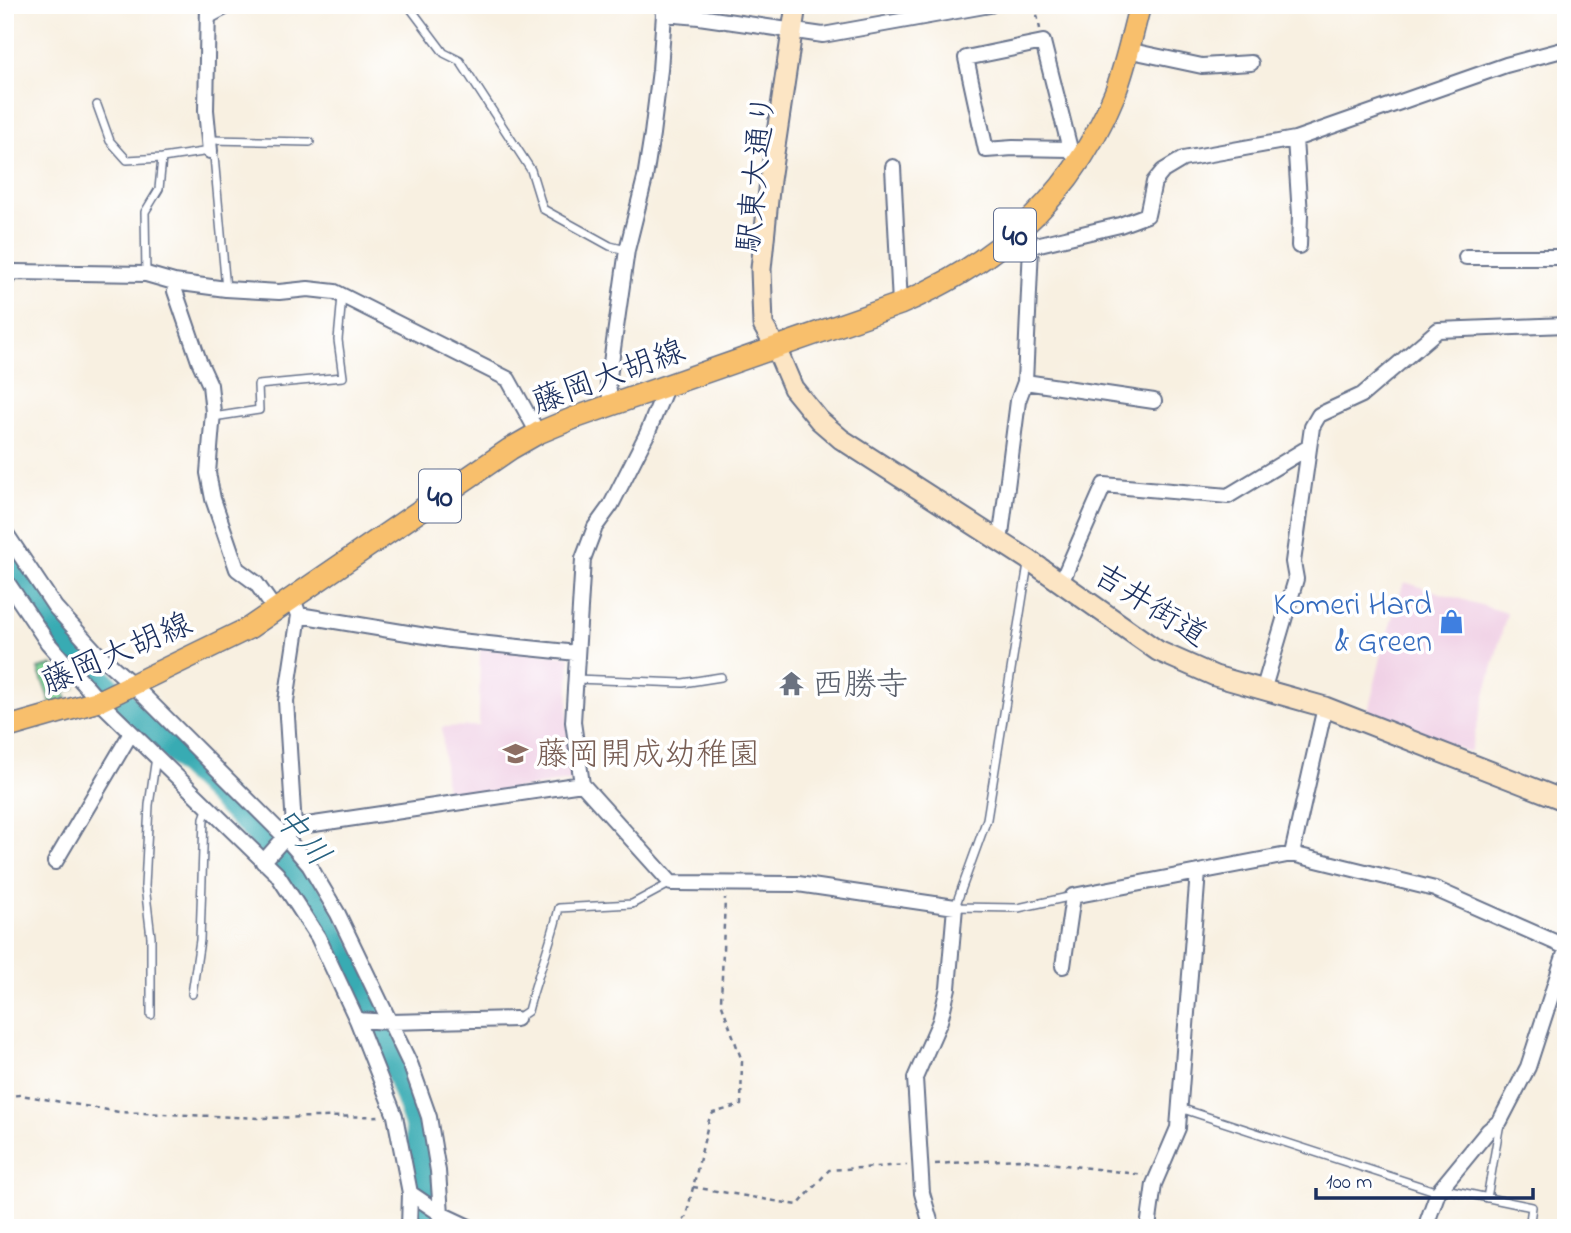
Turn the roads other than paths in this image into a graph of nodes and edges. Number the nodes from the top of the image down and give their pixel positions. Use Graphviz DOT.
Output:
graph roads {
  1 [pos="237,5"];
  2 [pos="408,5"];
  3 [pos="796,5"];
  4 [pos="807,5"];
  5 [pos="990,5"];
  6 [pos="1140,5"];
  7 [pos="663,10"];
  8 [pos="208,13"];
  9 [pos="798,31"];
  10 [pos="1566,49"];
  11 [pos="1127,50"];
  12 [pos="1251,63"];
  13 [pos="97,105"];
  14 [pos="1295,139"];
  15 [pos="310,142"];
  16 [pos="210,146"];
  17 [pos="1074,156"];
  18 [pos="162,159"];
  19 [pos="893,167"];
  20 [pos="1024,240"];
  21 [pos="1298,246"];
  22 [pos="627,250"];
  23 [pos="1466,257"];
  24 [pos="1566,257"];
  25 [pos="146,274"];
  26 [pos="5,280"];
  27 [pos="174,282"];
  28 [pos="226,289"];
  29 [pos="342,296"];
  30 [pos="900,304"];
  31 [pos="1566,325"];
  32 [pos="776,348"];
  33 [pos="1026,382"];
  34 [pos="667,385"];
  35 [pos="1154,401"];
  36 [pos="611,404"];
  37 [pos="213,417"];
  38 [pos="538,433"];
  39 [pos="1309,447"];
  40 [pos="5,532"];
  41 [pos="1000,542"];
  42 [pos="1029,560"];
  43 [pos="5,579"];
  44 [pos="1061,583"];
  45 [pos="289,609"];
  46 [pos="577,653"];
  47 [pos="721,677"];
  48 [pos="575,679"];
  49 [pos="1263,691"];
  50 [pos="117,692"];
  51 [pos="1325,707"];
  52 [pos="5,728"];
  53 [pos="131,733"];
  54 [pos="156,756"];
  55 [pos="582,784"];
  56 [pos="1566,801"];
  57 [pos="208,807"];
  58 [pos="289,832"];
  59 [pos="1292,854"];
  60 [pos="55,862"];
  61 [pos="263,862"];
  62 [pos="1198,872"];
  63 [pos="671,883"];
  64 [pos="1073,896"];
  65 [pos="955,906"];
  66 [pos="1566,948"];
  67 [pos="1063,966"];
  68 [pos="192,994"];
  69 [pos="152,1015"];
  70 [pos="516,1019"];
  71 [pos="357,1020"];
  72 [pos="390,1022"];
  73 [pos="1180,1108"];
  74 [pos="1500,1121"];
  75 [pos="1438,1192"];
  76 [pos="410,1193"];
  77 [pos="1487,1198"];
  78 [pos="441,1221"];
  79 [pos="409,1228"];
  80 [pos="471,1228"];
  81 [pos="932,1228"];
  82 [pos="1148,1228"];
  83 [pos="1425,1228"];
  84 [pos="1530,1228"];
  1 -- 8 [label="lane"];
  2 -- 22 [label="lane"];
  3 -- 9 [label="main road"];
  4 -- 9 [label="main road"];
  5 -- 9 [label="street"];
  6 -- 11 [label="main road, 藤岡大胡線 / 40"];
  7 -- 9 [label="street"];
  7 -- 22 [label="street"];
  8 -- 16 [label="street"];
  9 -- 32 [label="main road, 吉井街道"];
  10 -- 14 [label="street"];
  11 -- 12 [label="street"];
  11 -- 17 [label="main road, 藤岡大胡線 / 40"];
  13 -- 18 [label="lane"];
  14 -- 20 [label="street"];
  14 -- 21 [label="street"];
  15 -- 16 [label="lane"];
  16 -- 18 [label="lane"];
  16 -- 28 [label="lane"];
  17 -- 17 [label="street"];
  17 -- 20 [label="main road, 藤岡大胡線 / 40"];
  18 -- 25 [label="lane"];
  19 -- 30 [label="street"];
  20 -- 30 [label="main road, 藤岡大胡線 / 40"];
  20 -- 33 [label="street"];
  22 -- 36 [label="street"];
  23 -- 24 [label="street"];
  25 -- 26 [label="street"];
  25 -- 27 [label="street"];
  27 -- 28 [label="street"];
  27 -- 37 [label="street"];
  28 -- 29 [label="street"];
  29 -- 37 [label="lane"];
  29 -- 38 [label="street"];
  30 -- 32 [label="main road, 藤岡大胡線 / 40"];
  31 -- 39 [label="street"];
  32 -- 34 [label="main road, 藤岡大胡線 / 40"];
  32 -- 41 [label="main road, 吉井街道"];
  33 -- 35 [label="street"];
  33 -- 41 [label="street"];
  34 -- 36 [label="main road, 藤岡大胡線 / 40"];
  34 -- 46 [label="street"];
  36 -- 38 [label="main road, 藤岡大胡線 / 40"];
  37 -- 45 [label="street"];
  38 -- 45 [label="main road, 藤岡大胡線 / 40"];
  39 -- 44 [label="street"];
  39 -- 49 [label="street"];
  40 -- 50 [label="street"];
  41 -- 42 [label="main road, 吉井街道"];
  42 -- 44 [label="main road, 吉井街道"];
  42 -- 65 [label="lane"];
  43 -- 50 [label="street"];
  44 -- 49 [label="main road, 吉井街道"];
  45 -- 46 [label="street"];
  45 -- 50 [label="main road, 藤岡大胡線 / 40"];
  45 -- 58 [label="street"];
  46 -- 48 [label="street"];
  47 -- 48 [label="lane"];
  48 -- 55 [label="street"];
  49 -- 51 [label="main road, 吉井街道"];
  50 -- 52 [label="main road, 藤岡大胡線 / 40"];
  50 -- 53 [label="street"];
  50 -- 58 [label="street"];
  51 -- 56 [label="main road, 吉井街道"];
  51 -- 59 [label="street"];
  53 -- 54 [label="street"];
  53 -- 60 [label="street"];
  54 -- 57 [label="street"];
  54 -- 69 [label="lane"];
  55 -- 58 [label="street"];
  55 -- 63 [label="street"];
  57 -- 61 [label="street"];
  57 -- 68 [label="lane"];
  58 -- 61 [label="street"];
  58 -- 72 [label="street"];
  59 -- 62 [label="street"];
  59 -- 66 [label="street"];
  61 -- 71 [label="street"];
  62 -- 64 [label="street"];
  62 -- 73 [label="street"];
  63 -- 65 [label="street"];
  63 -- 70 [label="lane"];
  64 -- 65 [label="lane"];
  64 -- 67 [label="street"];
  65 -- 81 [label="street"];
  66 -- 74 [label="street"];
  70 -- 72 [label="street"];
  71 -- 72 [label="street"];
  71 -- 76 [label="street"];
  72 -- 78 [label="street"];
  73 -- 75 [label="lane"];
  73 -- 82 [label="street"];
  74 -- 75 [label="street"];
  74 -- 77 [label="lane"];
  75 -- 77 [label="lane"];
  75 -- 83 [label="street"];
  76 -- 78 [label="street"];
  76 -- 79 [label="street"];
  77 -- 84 [label="lane"];
  78 -- 80 [label="street"];
}
